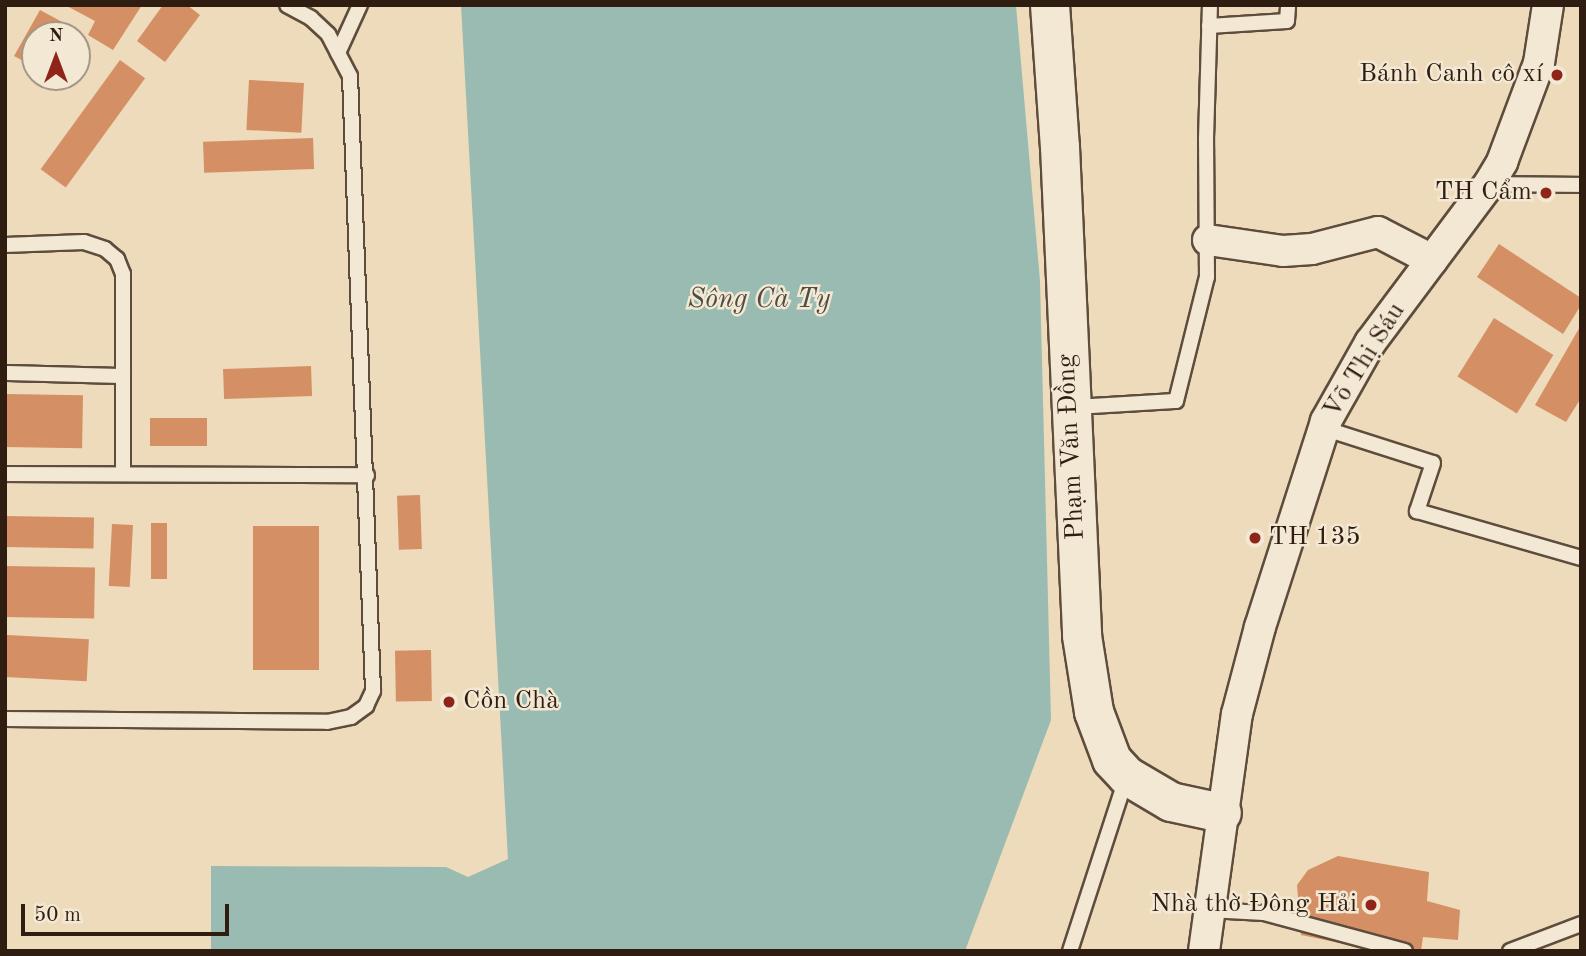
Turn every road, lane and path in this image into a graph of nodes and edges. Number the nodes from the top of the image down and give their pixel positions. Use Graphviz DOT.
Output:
graph roads {
  1 [pos="287,5"];
  2 [pos="360,5"];
  3 [pos="1050,5"];
  4 [pos="1210,5"];
  5 [pos="1288,5"];
  6 [pos="1548,5"];
  7 [pos="1209,26"];
  8 [pos="338,53"];
  9 [pos="1489,184"];
  10 [pos="1581,186"];
  11 [pos="1208,240"];
  12 [pos="5,245"];
  13 [pos="1432,260"];
  14 [pos="5,373"];
  15 [pos="123,376"];
  16 [pos="1070,407"];
  17 [pos="1323,428"];
  18 [pos="5,474"];
  19 [pos="123,474"];
  20 [pos="367,475"];
  21 [pos="1581,558"];
  22 [pos="5,719"];
  23 [pos="1128,776"];
  24 [pos="1222,813"];
  25 [pos="1209,910"];
  26 [pos="1581,924"];
  27 [pos="1070,951"];
  28 [pos="1204,951"];
  29 [pos="1405,951"];
  30 [pos="1510,951"];
  1 -- 8 [label="lane"];
  2 -- 8 [label="lane"];
  3 -- 16 [label="street, Phạm Văn Đồng"];
  4 -- 7 [label="lane"];
  5 -- 7 [label="lane"];
  6 -- 9 [label="street, Võ Thị Sáu"];
  7 -- 11 [label="lane"];
  8 -- 20 [label="lane"];
  9 -- 10 [label="lane"];
  9 -- 13 [label="street, Võ Thị Sáu"];
  11 -- 13 [label="street"];
  11 -- 16 [label="lane"];
  12 -- 15 [label="lane"];
  13 -- 17 [label="street, Võ Thị Sáu"];
  14 -- 15 [label="lane"];
  15 -- 19 [label="lane"];
  16 -- 23 [label="street, Phạm Văn Đồng"];
  17 -- 21 [label="lane"];
  17 -- 24 [label="street, Võ Thị Sáu"];
  18 -- 19 [label="lane"];
  19 -- 20 [label="lane"];
  20 -- 22 [label="lane"];
  23 -- 24 [label="street, Phạm Văn Đồng"];
  23 -- 27 [label="lane"];
  24 -- 25 [label="street, Võ Thị Sáu"];
  25 -- 28 [label="street, Võ Thị Sáu"];
  25 -- 29 [label="lane"];
  26 -- 30 [label="lane"];
}
